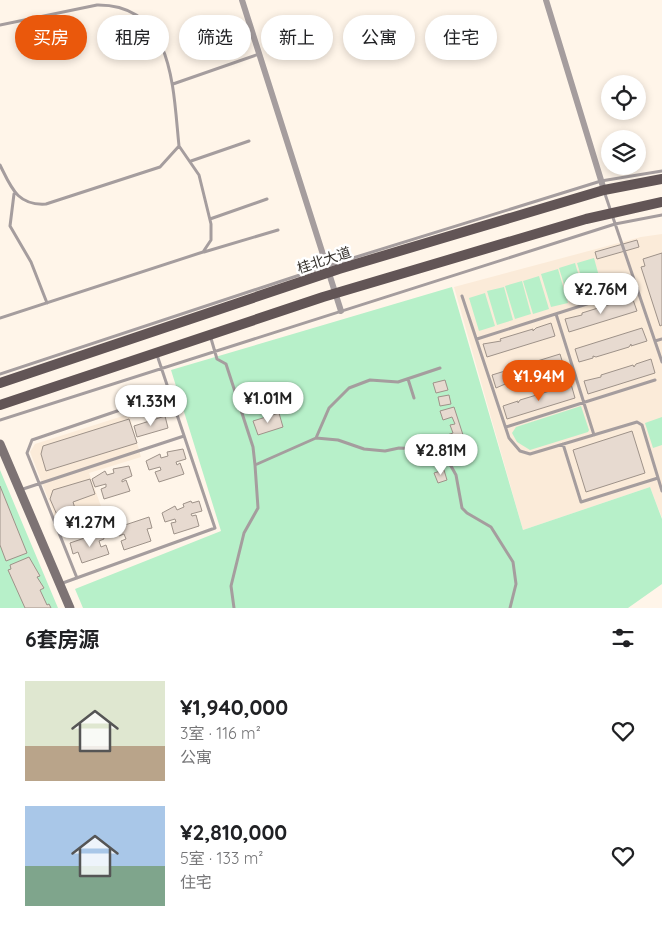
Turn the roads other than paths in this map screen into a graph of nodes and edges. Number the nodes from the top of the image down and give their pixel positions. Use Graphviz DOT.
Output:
graph roads {
  1 [pos="242,0"];
  2 [pos="546,0"];
  3 [pos="0,25"];
  4 [pos="259,54"];
  5 [pos="173,84"];
  6 [pos="249,141"];
  7 [pos="179,146"];
  8 [pos="190,160"];
  9 [pos="0,165"];
  10 [pos="662,171"];
  11 [pos="662,179"];
  12 [pos="603,185"];
  13 [pos="14,194"];
  14 [pos="267,199"];
  15 [pos="662,202"];
  16 [pos="612,213"];
  17 [pos="662,215"];
  18 [pos="210,219"];
  19 [pos="616,224"];
  20 [pos="278,230"];
  21 [pos="203,252"];
  22 [pos="328,269"];
  23 [pos="637,288"];
  24 [pos="336,293"];
  25 [pos="462,296"];
  26 [pos="47,303"];
  27 [pos="341,311"];
  28 [pos="556,314"];
  29 [pos="0,318"];
  30 [pos="210,335"];
  31 [pos="662,339"];
  32 [pos="477,340"];
  33 [pos="655,341"];
  34 [pos="215,351"];
  35 [pos="157,353"];
  36 [pos="662,362"];
  37 [pos="440,368"];
  38 [pos="162,369"];
  39 [pos="0,374"];
  40 [pos="408,379"];
  41 [pos="655,380"];
  42 [pos="0,383"];
  43 [pos="170,394"];
  44 [pos="414,398"];
  45 [pos="584,402"];
  46 [pos="0,405"];
  47 [pos="0,420"];
  48 [pos="506,426"];
  49 [pos="594,435"];
  50 [pos="184,436"];
  51 [pos="316,438"];
  52 [pos="0,444"];
  53 [pos="563,444"];
  54 [pos="255,465"];
  55 [pos="658,478"];
  56 [pos="39,484"];
  57 [pos="20,490"];
  58 [pos="662,491"];
  59 [pos="77,578"];
  60 [pos="60,584"];
  61 [pos="70,608"];
  62 [pos="234,608"];
  63 [pos="510,608"];
  1 -- 4 [label="street"];
  2 -- 12 [label="street"];
  3 -- 5 [label="lane"];
  4 -- 5 [label="lane"];
  4 -- 22 [label="street"];
  5 -- 7 [label="lane"];
  6 -- 8 [label="lane"];
  7 -- 8 [label="lane"];
  7 -- 13 [label="lane"];
  8 -- 18 [label="lane"];
  9 -- 13 [label="lane"];
  10 -- 12 [label="lane"];
  11 -- 12 [label="main road, 桂北大道"];
  12 -- 16 [label="lane"];
  12 -- 22 [label="main road, 桂北大道"];
  13 -- 26 [label="lane"];
  14 -- 18 [label="lane"];
  15 -- 16 [label="main road"];
  16 -- 19 [label="lane"];
  16 -- 24 [label="main road"];
  17 -- 19 [label="lane"];
  18 -- 21 [label="lane"];
  19 -- 23 [label="lane"];
  19 -- 27 [label="lane"];
  20 -- 21 [label="lane"];
  21 -- 26 [label="lane"];
  22 -- 24 [label="street"];
  22 -- 39 [label="lane"];
  22 -- 42 [label="main road, 桂北大道"];
  23 -- 28 [label="lane"];
  23 -- 33 [label="lane"];
  24 -- 27 [label="street"];
  24 -- 30 [label="main road"];
  25 -- 32 [label="lane"];
  26 -- 29 [label="lane"];
  27 -- 34 [label="lane"];
  28 -- 32 [label="lane"];
  28 -- 45 [label="lane"];
  30 -- 34 [label="lane"];
  30 -- 35 [label="main road"];
  31 -- 33 [label="lane"];
  32 -- 48 [label="lane"];
  33 -- 36 [label="lane"];
  34 -- 38 [label="lane"];
  34 -- 54 [label="lane"];
  35 -- 38 [label="lane"];
  35 -- 46 [label="main road"];
  37 -- 40 [label="lane"];
  38 -- 43 [label="lane"];
  38 -- 47 [label="lane"];
  40 -- 44 [label="lane"];
  40 -- 51 [label="lane"];
  41 -- 45 [label="lane"];
  43 -- 50 [label="lane"];
  43 -- 56 [label="lane"];
  45 -- 48 [label="lane"];
  45 -- 49 [label="lane"];
  48 -- 53 [label="lane"];
  49 -- 53 [label="lane"];
  49 -- 55 [label="lane"];
  50 -- 56 [label="lane"];
  50 -- 59 [label="lane"];
  51 -- 54 [label="lane"];
  51 -- 63 [label="lane"];
  52 -- 57 [label="main road"];
  53 -- 55 [label="lane"];
  54 -- 62 [label="lane"];
  55 -- 58 [label="lane"];
  56 -- 57 [label="lane"];
  56 -- 59 [label="lane"];
  57 -- 60 [label="main road"];
  59 -- 60 [label="lane"];
  60 -- 61 [label="main road"];
}
